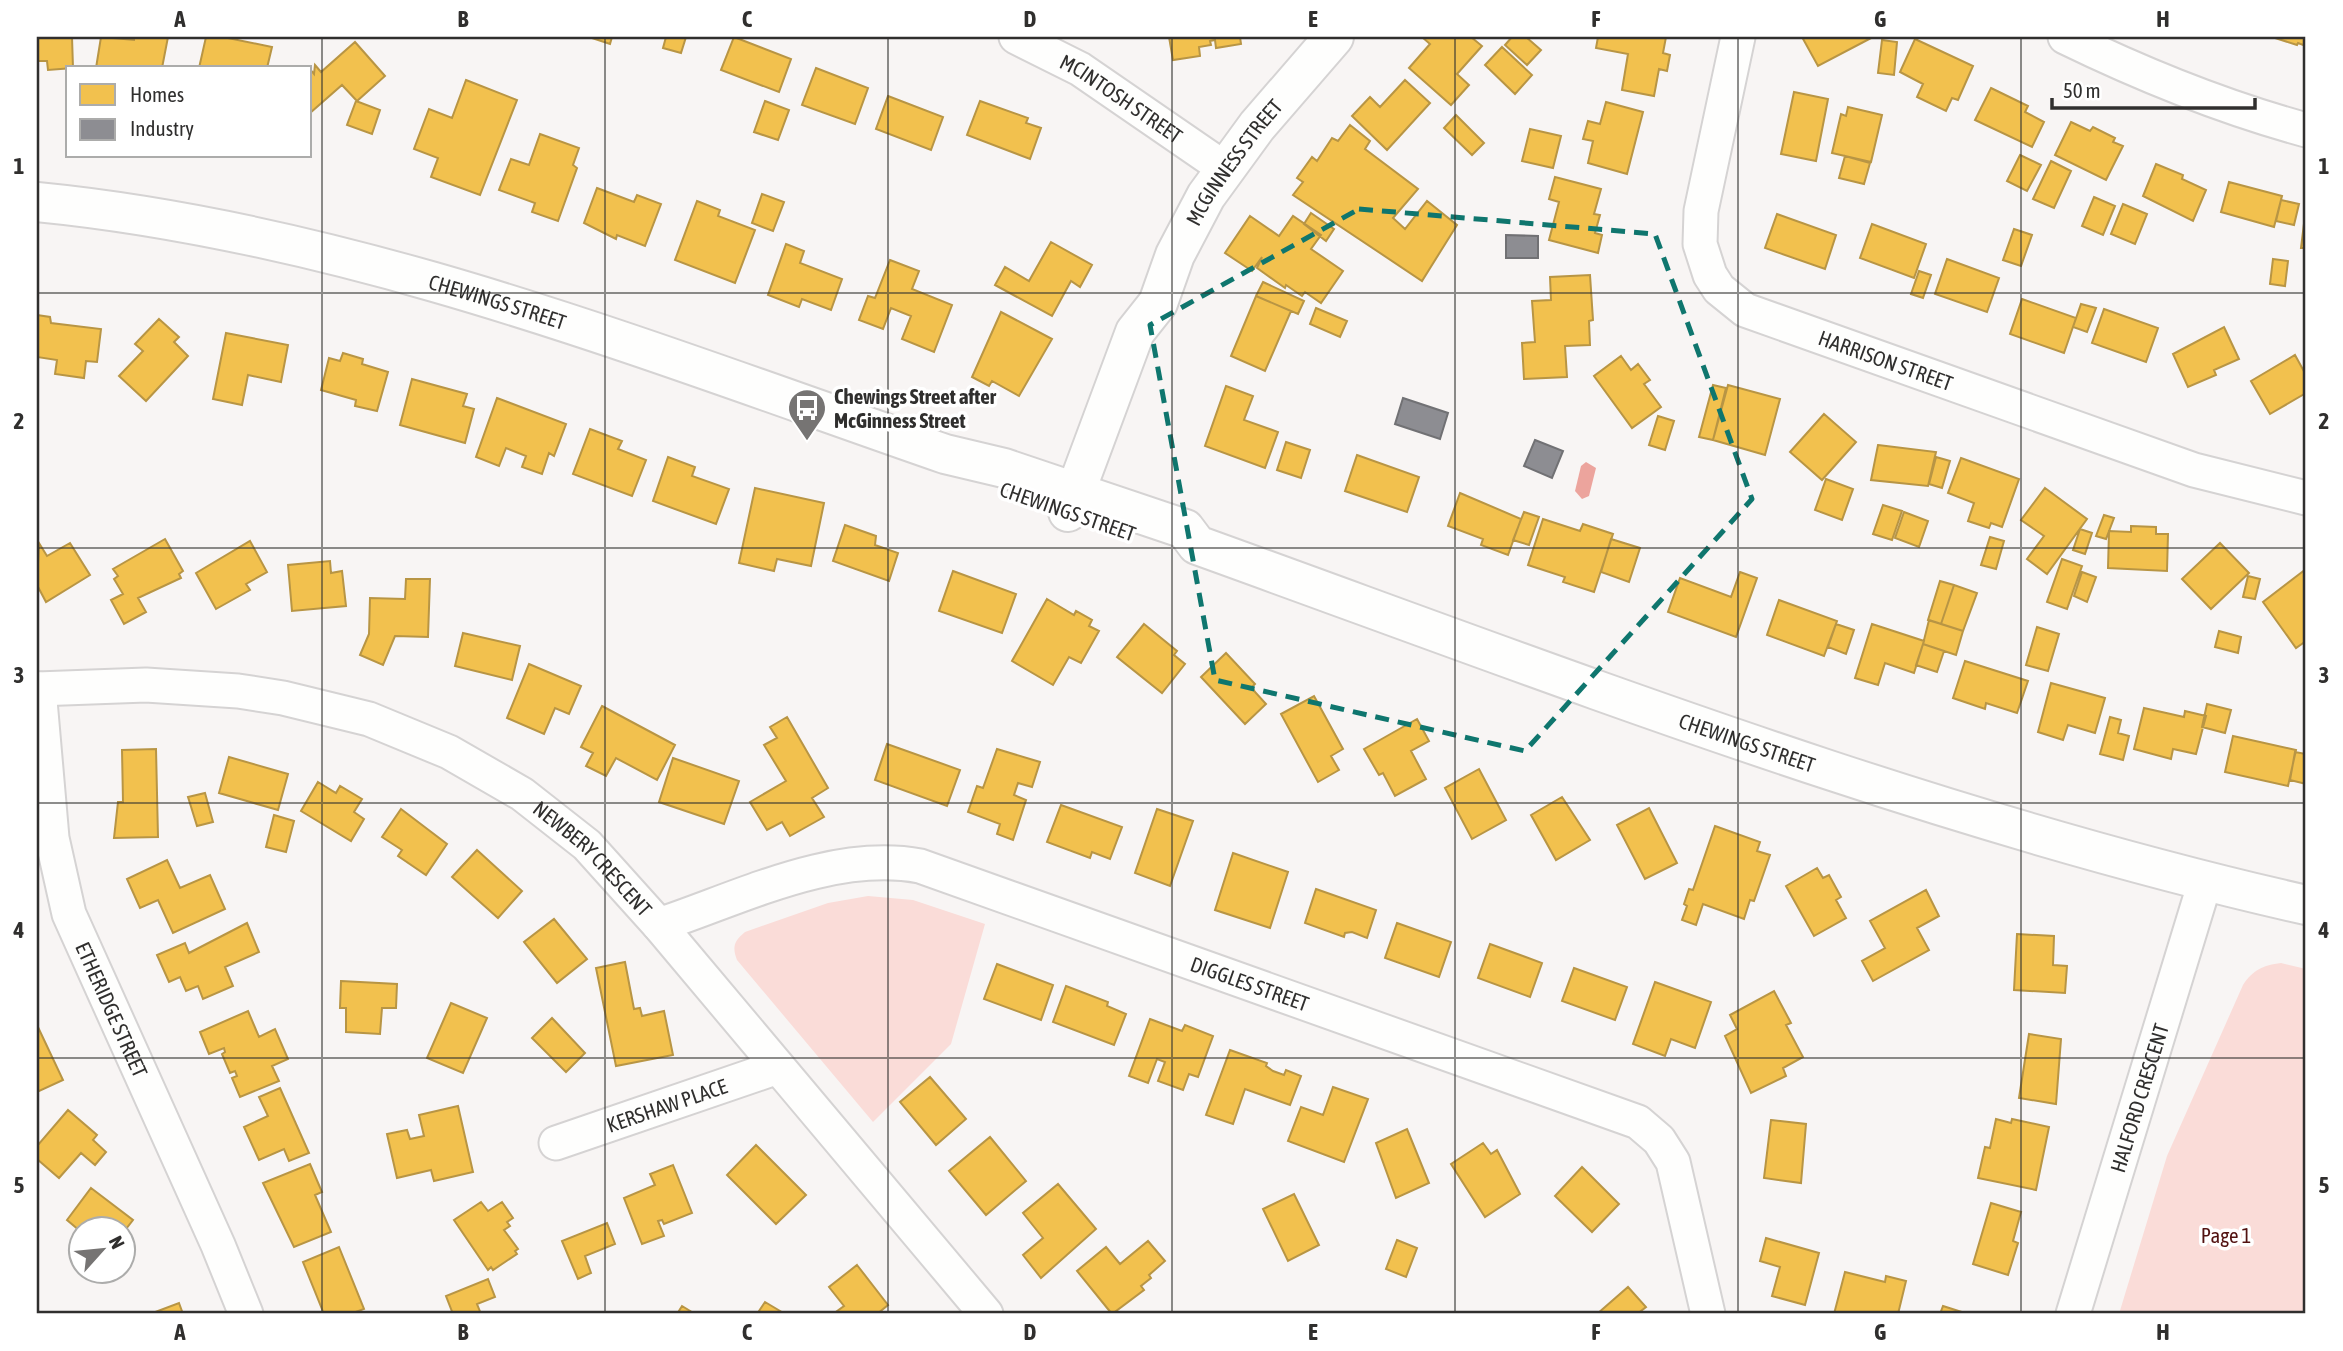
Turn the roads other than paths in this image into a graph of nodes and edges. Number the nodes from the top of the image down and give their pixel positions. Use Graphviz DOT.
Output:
graph roads {
  1 [pos="1016,37"];
  2 [pos="1334,37"];
  3 [pos="1738,37"];
  4 [pos="2064,37"];
  5 [pos="2306,130"];
  6 [pos="1224,168"];
  7 [pos="37,202"];
  8 [pos="2306,498"];
  9 [pos="1084,506"];
  10 [pos="38,689"];
  11 [pos="2206,882"];
  12 [pos="2306,905"];
  13 [pos="659,925"];
  14 [pos="778,1067"];
  15 [pos="556,1143"];
  16 [pos="246,1314"];
  17 [pos="986,1314"];
  18 [pos="1708,1314"];
  19 [pos="2073,1314"];
  1 -- 6 [label="street, MCINTOSH STREET"];
  2 -- 6 [label="street, MCGINNESS STREET"];
  3 -- 8 [label="street, HARRISON STREET"];
  4 -- 5 [label="street"];
  6 -- 9 [label="street, MCGINNESS STREET"];
  7 -- 9 [label="street, CHEWINGS STREET"];
  9 -- 11 [label="street, CHEWINGS STREET"];
  10 -- 13 [label="street, NEWBERY CRESCENT"];
  10 -- 16 [label="street, ETHERIDGE STREET"];
  11 -- 12 [label="street, CHEWINGS STREET"];
  11 -- 19 [label="street, HALFORD CRESCENT"];
  13 -- 14 [label="street, NEWBERY CRESCENT"];
  13 -- 18 [label="street, DIGGLES STREET"];
  14 -- 15 [label="street, KERSHAW PLACE"];
  14 -- 17 [label="street, NEWBERY CRESCENT"];
}
